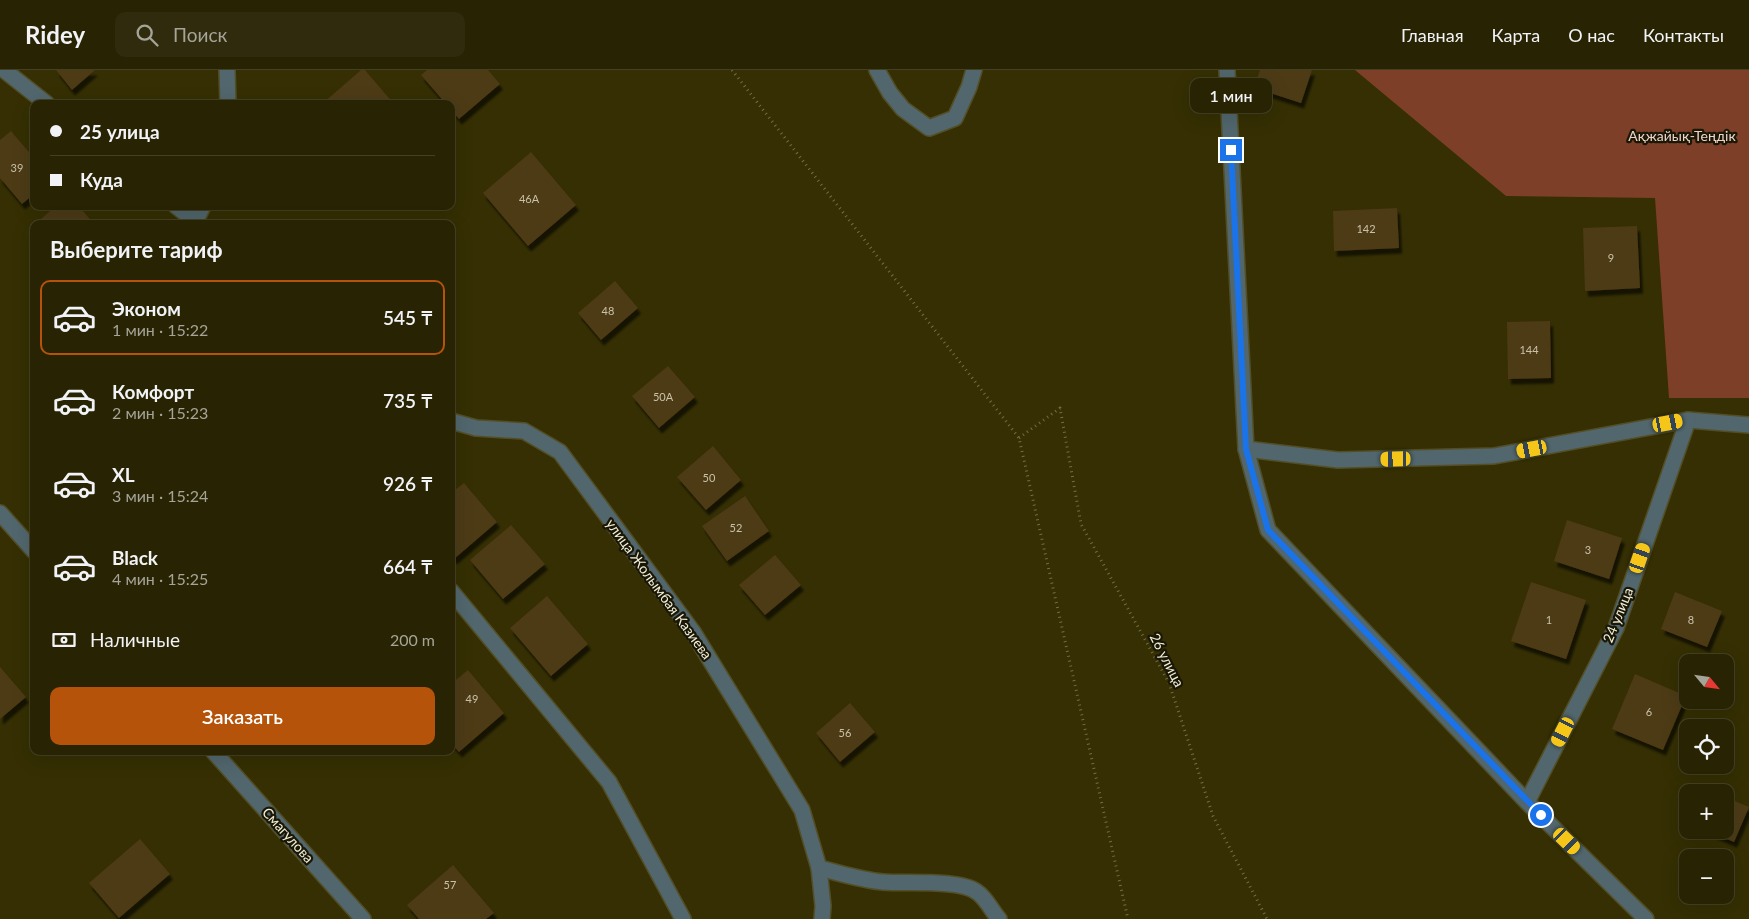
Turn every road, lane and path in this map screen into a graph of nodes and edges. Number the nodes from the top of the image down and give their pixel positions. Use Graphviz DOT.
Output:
graph roads {
  1 [pos="4,70"];
  2 [pos="227,70"];
  3 [pos="732,70"];
  4 [pos="877,70"];
  5 [pos="974,70"];
  6 [pos="1227,70"];
  7 [pos="42,100"];
  8 [pos="228,100"];
  9 [pos="181,210"];
  10 [pos="193,220"];
  11 [pos="1688,420"];
  12 [pos="455,422"];
  13 [pos="1749,425"];
  14 [pos="1019,438"];
  15 [pos="1246,449"];
  16 [pos="0,513"];
  17 [pos="30,547"];
  18 [pos="455,596"];
  19 [pos="217,755"];
  20 [pos="1527,802"];
  21 [pos="819,868"];
  22 [pos="363,919"];
  23 [pos="683,919"];
  24 [pos="822,919"];
  25 [pos="999,919"];
  26 [pos="1128,919"];
  27 [pos="1267,919"];
  28 [pos="1646,919"];
  1 -- 7 [label="street"];
  2 -- 8 [label="street"];
  3 -- 14 [label="path"];
  4 -- 5 [label="street"];
  6 -- 15 [label="street"];
  9 -- 10 [label="street"];
  11 -- 13 [label="street"];
  11 -- 15 [label="street"];
  11 -- 20 [label="street, 24 улица"];
  12 -- 21 [label="street, улица Жолымбая Казиева"];
  14 -- 26 [label="path"];
  14 -- 27 [label="path, 26 улица"];
  15 -- 20 [label="street"];
  16 -- 17 [label="street"];
  18 -- 23 [label="street"];
  19 -- 22 [label="street, Смагулова"];
  20 -- 28 [label="street"];
  21 -- 24 [label="street, улица Жолымбая Казиева"];
  21 -- 25 [label="street"];
}
